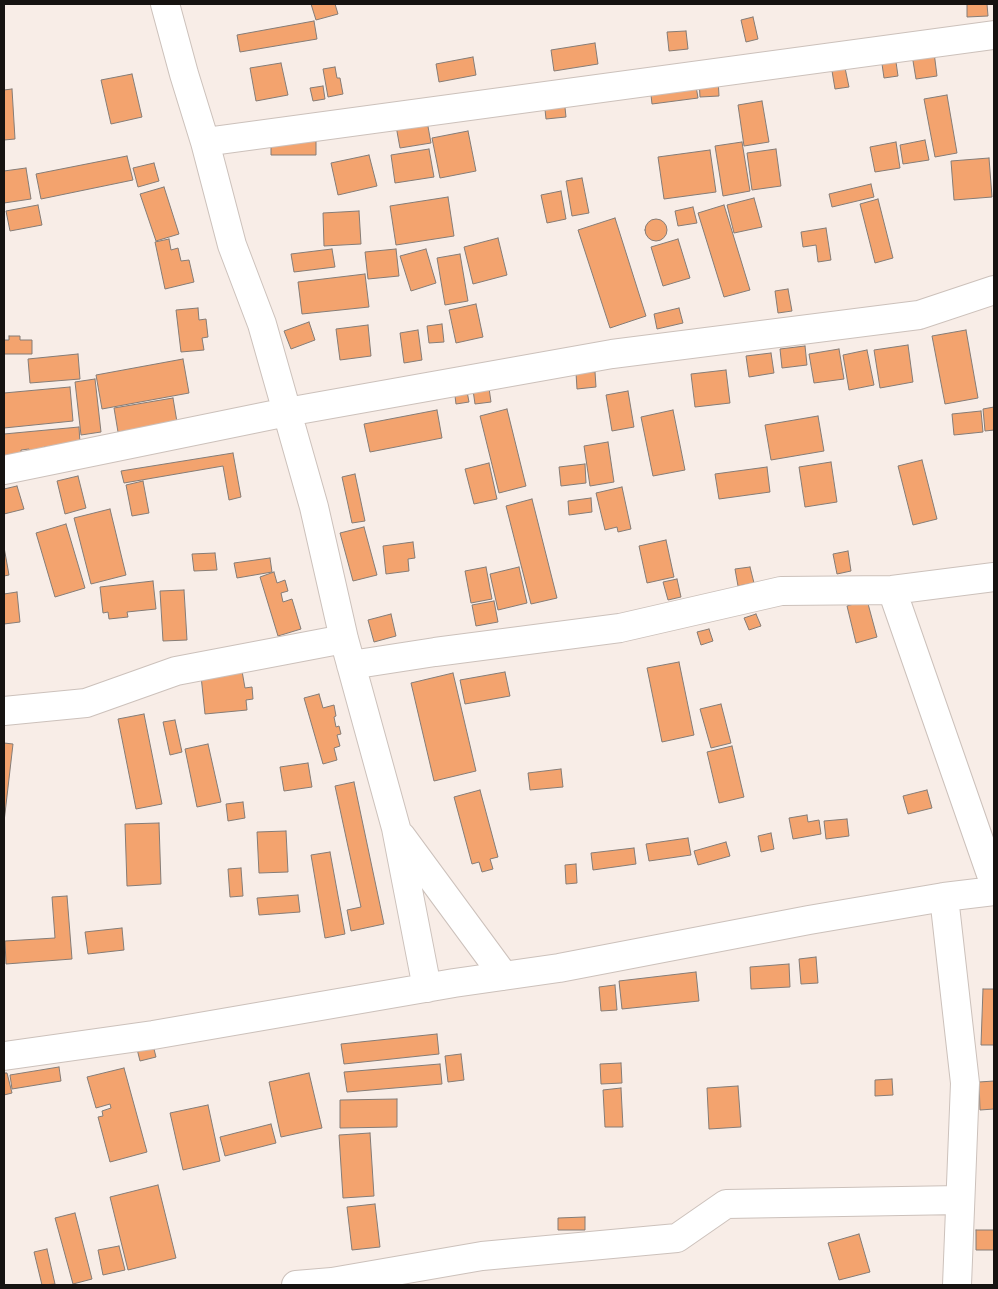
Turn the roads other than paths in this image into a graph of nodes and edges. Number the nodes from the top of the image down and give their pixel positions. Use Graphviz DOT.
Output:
graph roads {
  1 [pos="165,4"];
  2 [pos="994,35"];
  3 [pos="205,142"];
  4 [pos="994,290"];
  5 [pos="286,412"];
  6 [pos="4,470"];
  7 [pos="994,577"];
  8 [pos="892,590"];
  9 [pos="347,652"];
  10 [pos="4,711"];
  11 [pos="396,828"];
  12 [pos="994,883"];
  13 [pos="994,891"];
  14 [pos="944,897"];
  15 [pos="504,976"];
  16 [pos="427,988"];
  17 [pos="4,1056"];
  18 [pos="960,1200"];
  19 [pos="289,1285"];
  20 [pos="297,1285"];
  21 [pos="957,1285"];
  1 -- 3 [label="street"];
  2 -- 3 [label="street"];
  3 -- 5 [label="street"];
  4 -- 5 [label="street"];
  5 -- 6 [label="street"];
  5 -- 9 [label="street"];
  7 -- 8 [label="street"];
  8 -- 9 [label="street"];
  8 -- 12 [label="street"];
  9 -- 10 [label="street"];
  9 -- 11 [label="street"];
  11 -- 15 [label="street"];
  11 -- 16 [label="street"];
  13 -- 14 [label="street"];
  14 -- 15 [label="street"];
  14 -- 18 [label="street"];
  15 -- 16 [label="street"];
  16 -- 17 [label="street"];
  18 -- 20 [label="street"];
  18 -- 21 [label="street"];
  19 -- 20 [label="street"];
}
